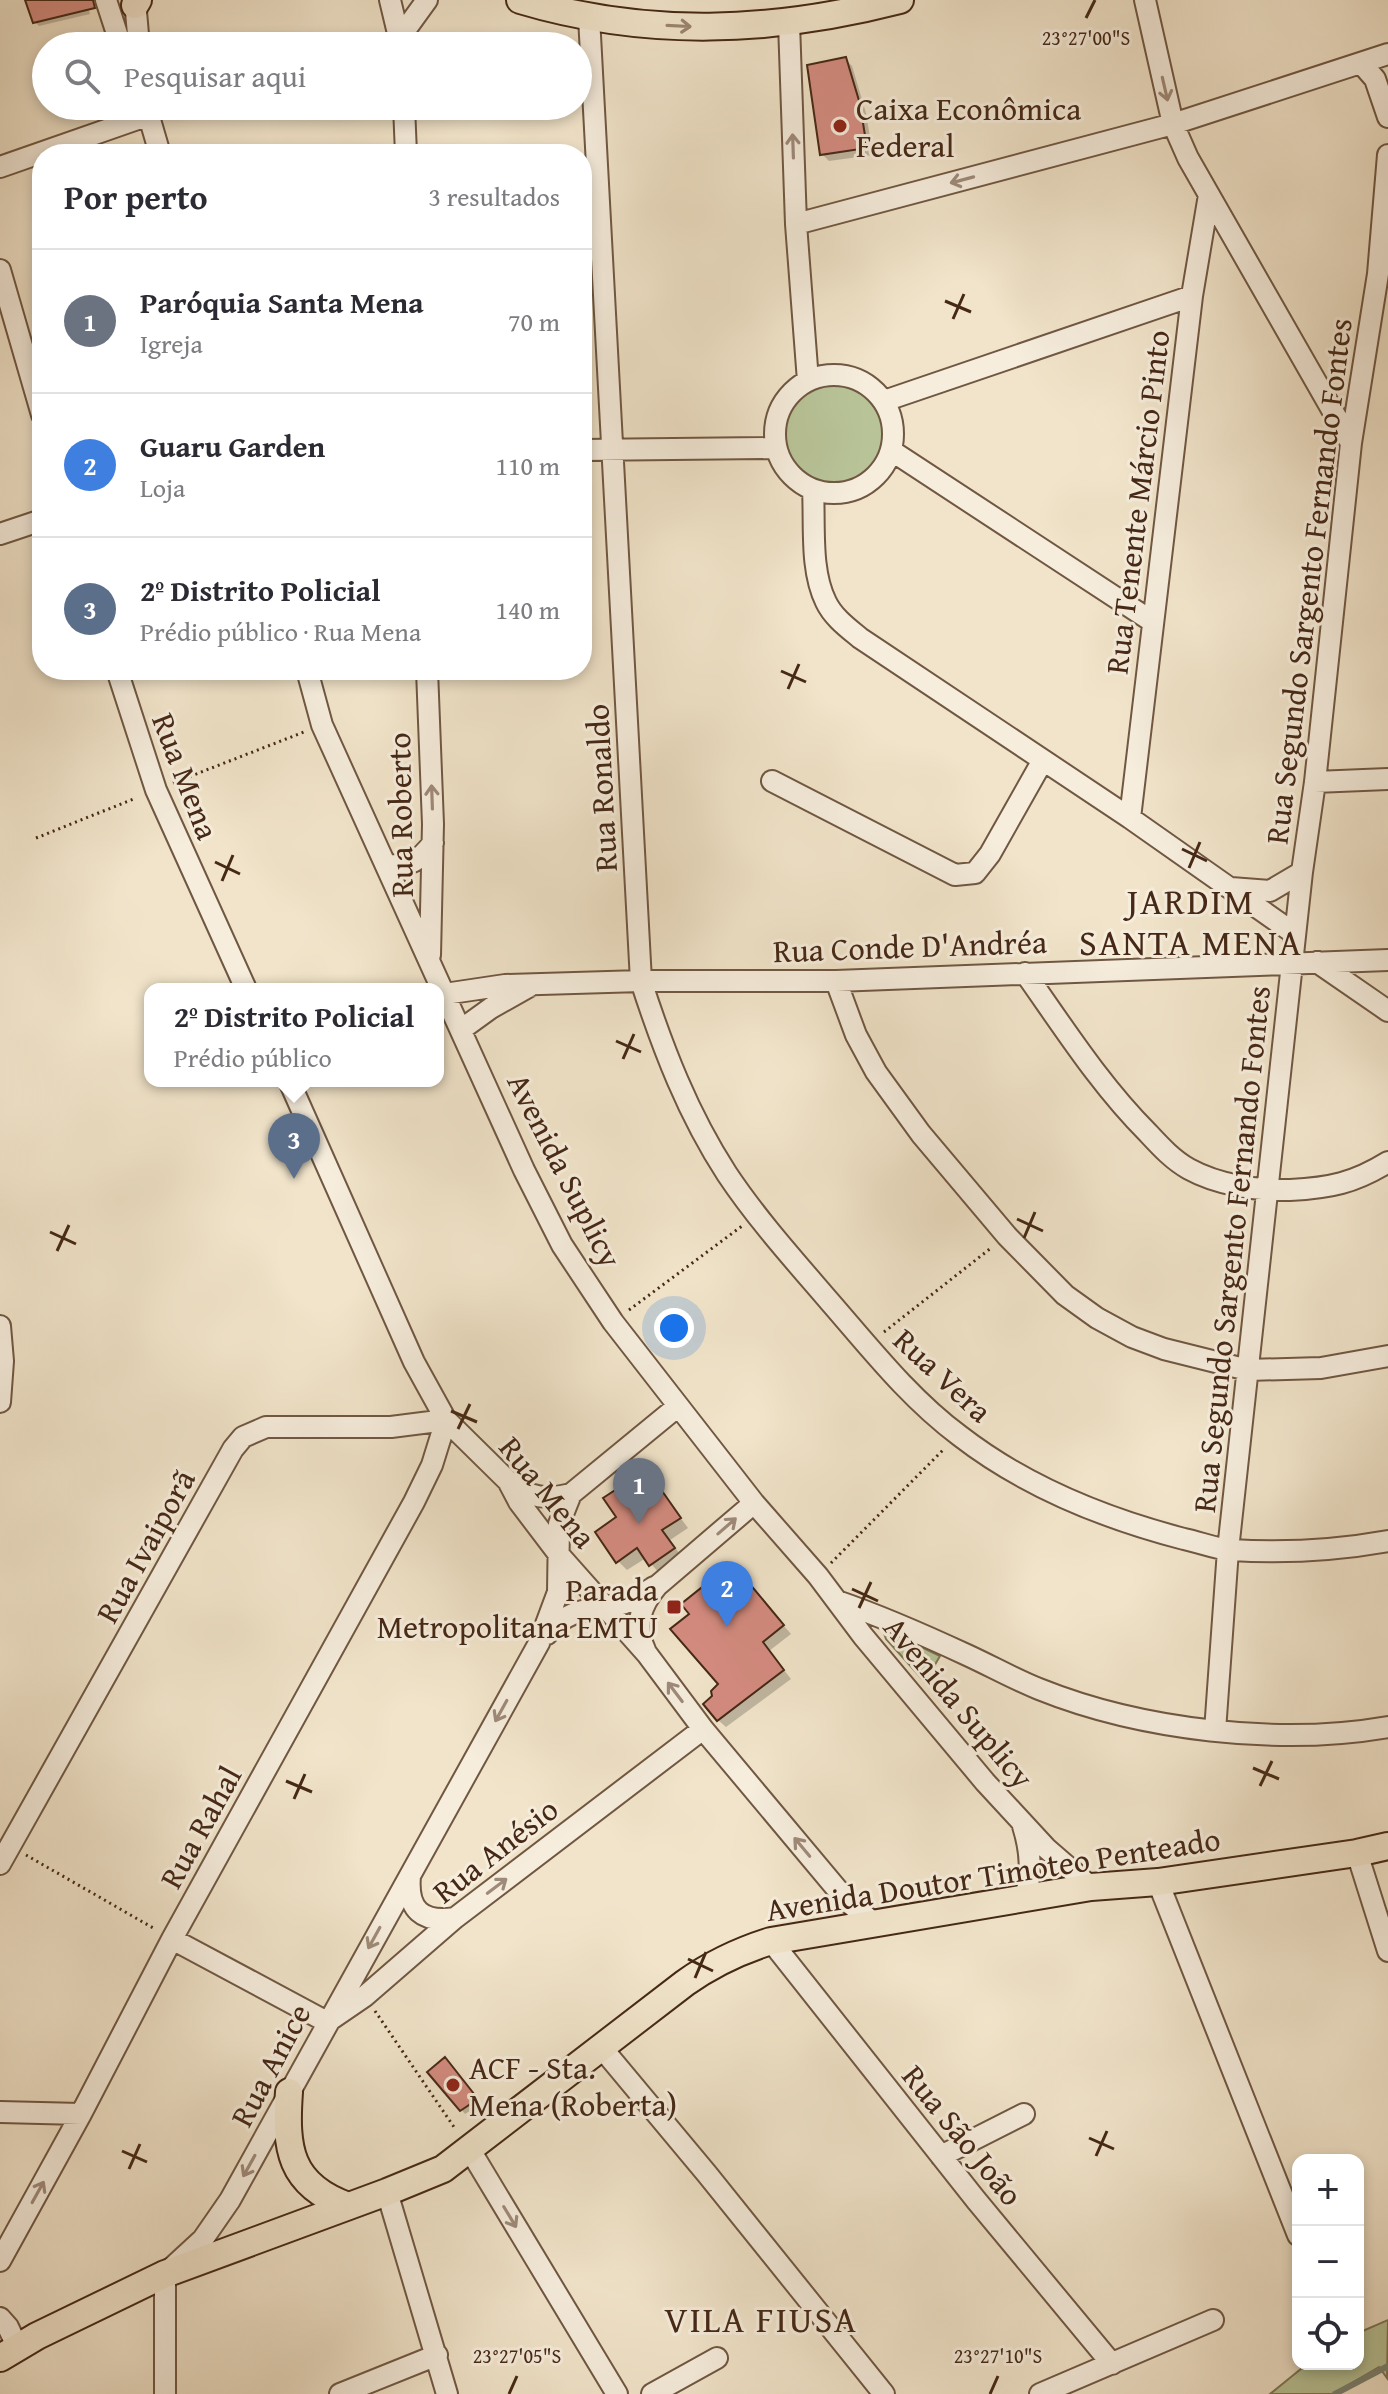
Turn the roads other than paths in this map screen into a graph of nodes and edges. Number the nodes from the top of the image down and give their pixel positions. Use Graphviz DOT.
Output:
graph roads {
  1 [pos="106,0"];
  2 [pos="390,0"];
  3 [pos="427,0"];
  4 [pos="520,0"];
  5 [pos="900,0"];
  6 [pos="1145,0"];
  7 [pos="136,2"];
  8 [pos="589,17"];
  9 [pos="789,23"];
  10 [pos="116,32"];
  11 [pos="138,32"];
  12 [pos="399,32"];
  13 [pos="407,32"];
  14 [pos="590,32"];
  15 [pos="1388,54"];
  16 [pos="1361,63"];
  17 [pos="592,69"];
  18 [pos="1388,117"];
  19 [pos="124,120"];
  20 [pos="151,120"];
  21 [pos="405,120"];
  22 [pos="1173,124"];
  23 [pos="61,144"];
  24 [pos="157,144"];
  25 [pos="406,144"];
  26 [pos="32,155"];
  27 [pos="1388,155"];
  28 [pos="0,167"];
  29 [pos="1209,195"];
  30 [pos="796,224"];
  31 [pos="0,270"];
  32 [pos="1378,274"];
  33 [pos="1192,296"];
  34 [pos="1388,299"];
  35 [pos="1379,326"];
  36 [pos="32,380"];
  37 [pos="808,381"];
  38 [pos="884,401"];
  39 [pos="1351,443"];
  40 [pos="776,448"];
  41 [pos="614,449"];
  42 [pos="592,450"];
  43 [pos="892,451"];
  44 [pos="813,490"];
  45 [pos="32,523"];
  46 [pos="0,534"];
  47 [pos="1153,622"];
  48 [pos="120,680"];
  49 [pos="310,680"];
  50 [pos="427,680"];
  51 [pos="1043,760"];
  52 [pos="1388,779"];
  53 [pos="772,781"];
  54 [pos="1315,782"];
  55 [pos="1130,818"];
  56 [pos="433,843"];
  57 [pos="387,865"];
  58 [pos="1302,872"];
  59 [pos="1231,888"];
  60 [pos="1295,934"];
  61 [pos="430,959"];
  62 [pos="1388,960"];
  63 [pos="1317,962"];
  64 [pos="1293,963"];
  65 [pos="1025,973"];
  66 [pos="641,981"];
  67 [pos="836,981"];
  68 [pos="243,983"];
  69 [pos="438,983"];
  70 [pos="530,986"];
  71 [pos="444,993"];
  72 [pos="444,998"];
  73 [pos="1388,1011"];
  74 [pos="462,1029"];
  75 [pos="292,1087"];
  76 [pos="1388,1162"];
  77 [pos="1267,1191"];
  78 [pos="0,1326"];
  79 [pos="1388,1356"];
  80 [pos="1248,1370"];
  81 [pos="0,1402"];
  82 [pos="677,1407"];
  83 [pos="446,1420"];
  84 [pos="508,1481"];
  85 [pos="571,1494"];
  86 [pos="754,1503"];
  87 [pos="1388,1541"];
  88 [pos="1228,1550"];
  89 [pos="560,1556"];
  90 [pos="657,1586"];
  91 [pos="836,1601"];
  92 [pos="603,1606"];
  93 [pos="539,1643"];
  94 [pos="647,1654"];
  95 [pos="1388,1727"];
  96 [pos="703,1729"];
  97 [pos="1215,1731"];
  98 [pos="1022,1823"];
  99 [pos="1388,1846"];
  100 [pos="1357,1853"];
  101 [pos="0,1864"];
  102 [pos="410,1872"];
  103 [pos="1158,1882"];
  104 [pos="1091,1887"];
  105 [pos="1025,1899"];
  106 [pos="455,1918"];
  107 [pos="875,1924"];
  108 [pos="172,1939"];
  109 [pos="771,1941"];
  110 [pos="1388,1951"];
  111 [pos="327,2022"];
  112 [pos="601,2047"];
  113 [pos="289,2092"];
  114 [pos="0,2112"];
  115 [pos="81,2114"];
  116 [pos="1024,2114"];
  117 [pos="470,2150"];
  118 [pos="941,2156"];
  119 [pos="387,2192"];
  120 [pos="348,2206"];
  121 [pos="1294,2226"];
  122 [pos="0,2261"];
  123 [pos="165,2274"];
  124 [pos="1213,2320"];
  125 [pos="13,2337"];
  126 [pos="437,2355"];
  127 [pos="717,2358"];
  128 [pos="1112,2364"];
  129 [pos="165,2394"];
  130 [pos="340,2394"];
  131 [pos="447,2394"];
  132 [pos="617,2394"];
  133 [pos="652,2394"];
  134 [pos="884,2394"];
  135 [pos="1040,2394"];
  1 -- 10 [label="street"];
  2 -- 12 [label="street"];
  3 -- 13 [label="street"];
  4 -- 8 [label="main road"];
  5 -- 9 [label="main road"];
  6 -- 22 [label="street, one-way"];
  7 -- 11 [label="street"];
  8 -- 9 [label="main road, one-way"];
  8 -- 14 [label="street, Rua Ronaldo"];
  30 -- 9 [label="street, one-way"];
  15 -- 16 [label="street"];
  16 -- 18 [label="street"];
  16 -- 22 [label="street"];
  17 -- 41 [label="street, Rua Ronaldo"];
  19 -- 23 [label="street"];
  20 -- 24 [label="street"];
  21 -- 25 [label="street"];
  22 -- 29 [label="street"];
  22 -- 30 [label="street, one-way"];
  26 -- 28 [label="street"];
  27 -- 32 [label="street, Rua Segundo Sargento Fernando Fontes"];
  29 -- 33 [label="street, Rua Tenente Márcio Pinto"];
  29 -- 39 [label="street"];
  30 -- 37 [label="street"];
  31 -- 36 [label="street"];
  32 -- 34 [label="street"];
  32 -- 35 [label="street, Rua Segundo Sargento Fernando Fontes"];
  33 -- 38 [label="street"];
  33 -- 47 [label="street, Rua Tenente Márcio Pinto"];
  35 -- 39 [label="street, Rua Segundo Sargento Fernando Fontes"];
  37 -- 38 [label="street"];
  37 -- 40 [label="street"];
  38 -- 43 [label="street"];
  39 -- 54 [label="street, Rua Segundo Sargento Fernando Fontes"];
  40 -- 41 [label="street"];
  40 -- 44 [label="street"];
  41 -- 42 [label="street"];
  41 -- 66 [label="street, Rua Ronaldo"];
  43 -- 44 [label="street"];
  43 -- 47 [label="street"];
  44 -- 51 [label="street"];
  45 -- 46 [label="street"];
  47 -- 55 [label="street, Rua Tenente Márcio Pinto"];
  48 -- 68 [label="street, Rua Mena"];
  49 -- 57 [label="street, Avenida Suplicy"];
  56 -- 50 [label="street, Rua Roberto, one-way"];
  51 -- 53 [label="street"];
  51 -- 55 [label="street"];
  52 -- 54 [label="street"];
  54 -- 58 [label="street, Rua Segundo Sargento Fernando Fontes"];
  55 -- 59 [label="street"];
  56 -- 57 [label="street"];
  56 -- 61 [label="street, Rua Roberto"];
  57 -- 61 [label="street, Avenida Suplicy"];
  58 -- 59 [label="street"];
  58 -- 60 [label="street, Rua Segundo Sargento Fernando Fontes"];
  59 -- 60 [label="street"];
  60 -- 64 [label="street, Rua Segundo Sargento Fernando Fontes"];
  61 -- 69 [label="street, Avenida Suplicy"];
  62 -- 63 [label="street, Rua Conde D'Andréa"];
  63 -- 64 [label="street, Rua Conde D'Andréa"];
  63 -- 73 [label="street"];
  64 -- 65 [label="street, Rua Conde D'Andréa"];
  64 -- 77 [label="street, Rua Segundo Sargento Fernando Fontes"];
  65 -- 67 [label="street, Rua Conde D'Andréa"];
  65 -- 77 [label="street"];
  66 -- 67 [label="street, Rua Conde D'Andréa"];
  66 -- 70 [label="street, Rua Conde D'Andréa"];
  66 -- 88 [label="street, Rua Vera"];
  67 -- 80 [label="street"];
  70 -- 71 [label="street, Rua Conde D'Andréa"];
  70 -- 74 [label="street, Rua Conde D'Andréa"];
  72 -- 74 [label="street, Avenida Suplicy"];
  74 -- 82 [label="street, Avenida Suplicy"];
  75 -- 83 [label="street, Rua Mena"];
  76 -- 77 [label="street"];
  77 -- 80 [label="street, Rua Segundo Sargento Fernando Fontes"];
  78 -- 81 [label="street"];
  79 -- 80 [label="street"];
  80 -- 88 [label="street, Rua Segundo Sargento Fernando Fontes"];
  82 -- 85 [label="street"];
  82 -- 86 [label="street, Avenida Suplicy"];
  83 -- 84 [label="street, Rua Mena"];
  83 -- 101 [label="street, Rua Ivaiporã"];
  83 -- 108 [label="street, Rua Rahal"];
  84 -- 85 [label="street"];
  84 -- 89 [label="street, Rua Mena"];
  85 -- 89 [label="street, Rua Anice"];
  90 -- 86 [label="street, one-way"];
  86 -- 91 [label="street, Avenida Suplicy"];
  87 -- 88 [label="street, Rua Vera"];
  88 -- 97 [label="street, Rua Segundo Sargento Fernando Fontes"];
  89 -- 92 [label="street, Rua Mena"];
  89 -- 93 [label="street, Rua Anice"];
  90 -- 92 [label="street, Rua Anice"];
  90 -- 94 [label="street"];
  91 -- 97 [label="street"];
  91 -- 98 [label="street, Avenida Suplicy"];
  92 -- 93 [label="street, Rua Anice"];
  92 -- 94 [label="street, Rua Mena"];
  93 -- 102 [label="street, Rua Anice, one-way"];
  96 -- 94 [label="street, Rua Mena, one-way"];
  95 -- 97 [label="street"];
  106 -- 96 [label="street, Rua Anésio, one-way"];
  107 -- 96 [label="street, Rua Mena, one-way"];
  98 -- 104 [label="street, Avenida Suplicy"];
  98 -- 105 [label="street, Avenida Suplicy"];
  99 -- 100 [label="main road, Avenida Doutor Timoteo Penteado"];
  100 -- 103 [label="main road, Avenida Doutor Timoteo Penteado"];
  100 -- 110 [label="street"];
  102 -- 106 [label="street"];
  102 -- 111 [label="street, Rua Anice, one-way"];
  103 -- 104 [label="main road, Avenida Doutor Timoteo Penteado"];
  103 -- 121 [label="street"];
  104 -- 105 [label="main road, Avenida Doutor Timoteo Penteado"];
  105 -- 107 [label="main road, Avenida Doutor Timoteo Penteado"];
  106 -- 111 [label="street, Rua Anésio"];
  107 -- 109 [label="main road, Avenida Doutor Timoteo Penteado"];
  108 -- 111 [label="street"];
  108 -- 115 [label="street, Rua Rahal"];
  109 -- 112 [label="main road, Avenida Doutor Timoteo Penteado"];
  109 -- 118 [label="street, Rua São João"];
  111 -- 113 [label="street, Rua Anice"];
  112 -- 117 [label="main road, Avenida Doutor Timoteo Penteado"];
  112 -- 134 [label="street"];
  113 -- 120 [label="main road"];
  113 -- 123 [label="street, Rua Anice, one-way"];
  114 -- 115 [label="street"];
  122 -- 115 [label="street, Rua Rahal, one-way"];
  116 -- 118 [label="street"];
  117 -- 119 [label="main road, Avenida Doutor Timoteo Penteado"];
  117 -- 132 [label="street, one-way"];
  118 -- 128 [label="street, Rua São João"];
  119 -- 120 [label="main road, Avenida Doutor Timoteo Penteado"];
  119 -- 126 [label="street"];
  120 -- 123 [label="main road, Avenida Doutor Timoteo Penteado"];
  123 -- 125 [label="main road, Avenida Doutor Timoteo Penteado"];
  123 -- 129 [label="street"];
  124 -- 128 [label="street"];
  126 -- 130 [label="street"];
  126 -- 131 [label="street"];
  127 -- 133 [label="street"];
  128 -- 135 [label="street"];
}
